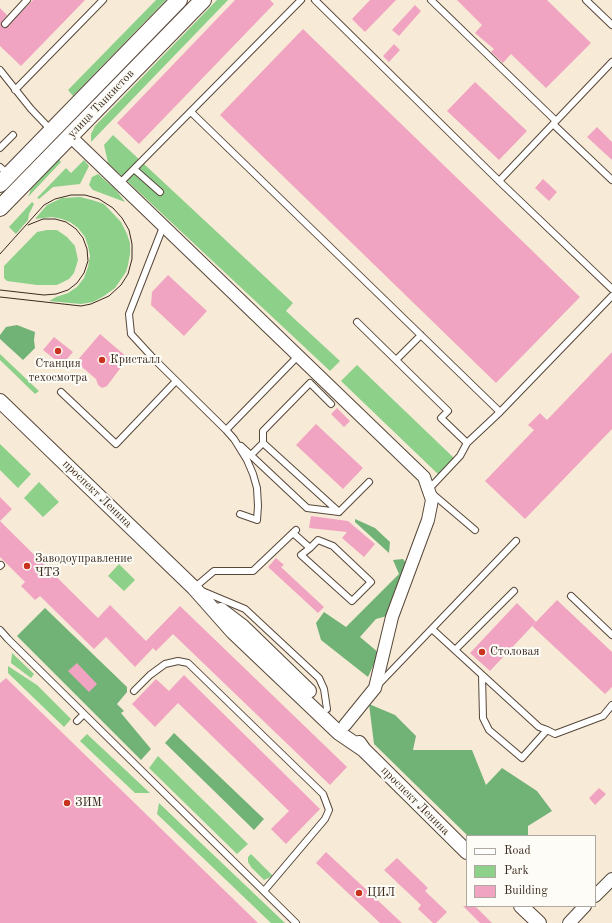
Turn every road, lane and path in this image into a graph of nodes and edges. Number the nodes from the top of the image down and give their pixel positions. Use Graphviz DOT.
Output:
graph roads {
  1 [pos="27,0"];
  2 [pos="103,0"];
  3 [pos="179,0"];
  4 [pos="203,0"];
  5 [pos="301,0"];
  6 [pos="315,0"];
  7 [pos="431,0"];
  8 [pos="586,0"];
  9 [pos="5,24"];
  10 [pos="612,25"];
  11 [pos="611,65"];
  12 [pos="0,70"];
  13 [pos="15,90"];
  14 [pos="191,112"];
  15 [pos="554,123"];
  16 [pos="60,131"];
  17 [pos="13,135"];
  18 [pos="0,148"];
  19 [pos="134,169"];
  20 [pos="3,175"];
  21 [pos="612,180"];
  22 [pos="499,181"];
  23 [pos="119,184"];
  24 [pos="160,192"];
  25 [pos="0,208"];
  26 [pos="163,227"];
  27 [pos="612,289"];
  28 [pos="612,296"];
  29 [pos="357,322"];
  30 [pos="421,335"];
  31 [pos="298,355"];
  32 [pos="396,360"];
  33 [pos="176,381"];
  34 [pos="61,392"];
  35 [pos="331,404"];
  36 [pos="2,405"];
  37 [pos="500,412"];
  38 [pos="226,430"];
  39 [pos="234,439"];
  40 [pos="263,443"];
  41 [pos="467,443"];
  42 [pos="251,455"];
  43 [pos="369,482"];
  44 [pos="428,490"];
  45 [pos="339,512"];
  46 [pos="240,514"];
  47 [pos="475,530"];
  48 [pos="516,541"];
  49 [pos="310,548"];
  50 [pos="194,588"];
  51 [pos="514,591"];
  52 [pos="571,596"];
  53 [pos="432,629"];
  54 [pos="0,630"];
  55 [pos="612,634"];
  56 [pos="0,637"];
  57 [pos="8,639"];
  58 [pos="456,650"];
  59 [pos="482,675"];
  60 [pos="375,688"];
  61 [pos="134,691"];
  62 [pos="319,703"];
  63 [pos="612,705"];
  64 [pos="84,714"];
  65 [pos="77,721"];
  66 [pos="338,725"];
  67 [pos="547,730"];
  68 [pos="466,851"];
  69 [pos="612,879"];
  70 [pos="264,891"];
  71 [pos="596,895"];
  72 [pos="522,907"];
  73 [pos="585,907"];
  74 [pos="296,923"];
  75 [pos="539,923"];
  76 [pos="569,923"];
  1 -- 9 [label="lane"];
  2 -- 13 [label="lane"];
  3 -- 16 [label="main road, улица Танкистов"];
  4 -- 16 [label="main road, улица Танкистов"];
  5 -- 14 [label="lane"];
  6 -- 22 [label="lane"];
  7 -- 15 [label="lane"];
  8 -- 10 [label="lane"];
  11 -- 15 [label="lane"];
  12 -- 13 [label="lane"];
  13 -- 16 [label="lane"];
  14 -- 19 [label="lane"];
  14 -- 30 [label="lane"];
  15 -- 21 [label="lane"];
  15 -- 22 [label="lane"];
  16 -- 20 [label="main road, улица Танкистов"];
  16 -- 23 [label="street"];
  16 -- 25 [label="main road, улица Танкистов"];
  17 -- 18 [label="lane"];
  19 -- 23 [label="lane"];
  19 -- 24 [label="lane"];
  22 -- 27 [label="lane"];
  23 -- 26 [label="street"];
  26 -- 31 [label="street"];
  26 -- 33 [label="lane"];
  28 -- 37 [label="lane"];
  29 -- 32 [label="lane"];
  30 -- 32 [label="lane"];
  30 -- 37 [label="lane"];
  31 -- 38 [label="lane"];
  31 -- 44 [label="street"];
  32 -- 41 [label="lane"];
  33 -- 34 [label="lane"];
  33 -- 38 [label="lane"];
  35 -- 40 [label="lane"];
  36 -- 50 [label="street, проспект Ленина"];
  37 -- 41 [label="lane"];
  38 -- 39 [label="lane"];
  39 -- 42 [label="lane"];
  39 -- 46 [label="lane"];
  40 -- 42 [label="lane"];
  40 -- 45 [label="lane"];
  41 -- 44 [label="lane"];
  42 -- 45 [label="lane"];
  43 -- 45 [label="lane"];
  44 -- 47 [label="lane"];
  44 -- 60 [label="street"];
  48 -- 53 [label="lane"];
  49 -- 49 [label="lane"];
  49 -- 50 [label="lane"];
  50 -- 62 [label="street, проспект Ленина"];
  50 -- 62 [label="lane"];
  51 -- 58 [label="lane"];
  52 -- 55 [label="lane"];
  53 -- 58 [label="lane"];
  53 -- 60 [label="lane"];
  54 -- 57 [label="lane"];
  56 -- 57 [label="lane"];
  57 -- 64 [label="lane"];
  58 -- 59 [label="lane"];
  59 -- 67 [label="lane"];
  59 -- 67 [label="lane"];
  60 -- 66 [label="street"];
  61 -- 70 [label="lane"];
  62 -- 66 [label="street, проспект Ленина"];
  62 -- 66 [label="street, проспект Ленина"];
  63 -- 67 [label="lane"];
  64 -- 65 [label="lane"];
  64 -- 70 [label="lane"];
  66 -- 68 [label="street, проспект Ленина"];
  69 -- 71 [label="street"];
  70 -- 74 [label="lane"];
  72 -- 75 [label="street"];
  73 -- 76 [label="street"];
}
